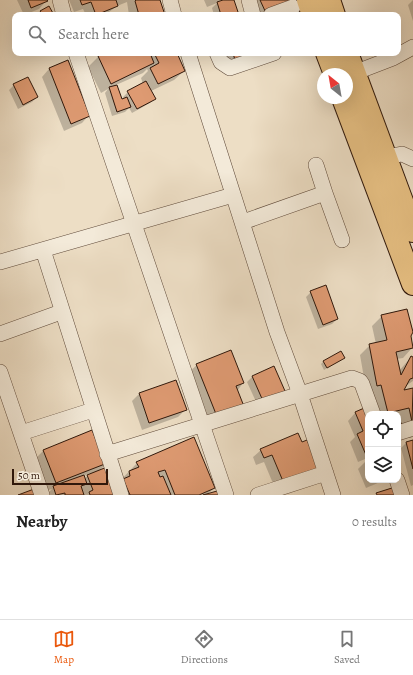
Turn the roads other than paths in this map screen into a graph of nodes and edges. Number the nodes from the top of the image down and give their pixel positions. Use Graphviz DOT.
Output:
graph roads {
  1 [pos="60,0"];
  2 [pos="170,0"];
  3 [pos="249,0"];
  4 [pos="329,0"];
  5 [pos="300,7"];
  6 [pos="63,12"];
  7 [pos="173,12"];
  8 [pos="252,12"];
  9 [pos="282,12"];
  10 [pos="333,12"];
  11 [pos="413,47"];
  12 [pos="401,54"];
  13 [pos="77,56"];
  14 [pos="189,56"];
  15 [pos="218,56"];
  16 [pos="265,56"];
  17 [pos="331,56"];
  18 [pos="397,56"];
  19 [pos="345,67"];
  20 [pos="345,104"];
  21 [pos="386,157"];
  22 [pos="413,159"];
  23 [pos="316,165"];
  24 [pos="325,193"];
  25 [pos="233,195"];
  26 [pos="243,222"];
  27 [pos="133,223"];
  28 [pos="413,231"];
  29 [pos="342,240"];
  30 [pos="43,250"];
  31 [pos="0,262"];
  32 [pos="413,284"];
  33 [pos="61,312"];
  34 [pos="0,334"];
  35 [pos="0,372"];
  36 [pos="300,394"];
  37 [pos="93,410"];
  38 [pos="372,411"];
  39 [pos="202,423"];
  40 [pos="413,428"];
  41 [pos="401,432"];
  42 [pos="21,433"];
  43 [pos="107,454"];
  44 [pos="326,473"];
  45 [pos="397,483"];
  46 [pos="42,495"];
  47 [pos="121,495"];
  48 [pos="226,495"];
  49 [pos="258,495"];
  50 [pos="333,495"];
  51 [pos="402,495"];
  1 -- 6 [label="street"];
  2 -- 7 [label="street"];
  3 -- 8 [label="street"];
  4 -- 10 [label="highway"];
  5 -- 9 [label="street"];
  11 -- 12 [label="street"];
  13 -- 27 [label="street"];
  14 -- 25 [label="street"];
  15 -- 16 [label="street"];
  17 -- 19 [label="highway"];
  18 -- 19 [label="street"];
  19 -- 21 [label="highway"];
  20 -- 32 [label="highway"];
  21 -- 22 [label="street"];
  21 -- 28 [label="highway"];
  23 -- 24 [label="street"];
  24 -- 26 [label="street"];
  24 -- 29 [label="street"];
  25 -- 26 [label="street"];
  25 -- 27 [label="street"];
  26 -- 36 [label="street"];
  27 -- 30 [label="street"];
  27 -- 39 [label="street"];
  30 -- 31 [label="street"];
  30 -- 33 [label="street"];
  33 -- 34 [label="street"];
  33 -- 37 [label="street"];
  35 -- 42 [label="street"];
  36 -- 38 [label="street"];
  36 -- 39 [label="street"];
  36 -- 44 [label="street"];
  37 -- 42 [label="street"];
  37 -- 43 [label="street"];
  39 -- 43 [label="street"];
  39 -- 48 [label="street"];
  40 -- 41 [label="street"];
  42 -- 46 [label="street"];
  43 -- 47 [label="street"];
  44 -- 49 [label="street"];
  44 -- 50 [label="street"];
  45 -- 51 [label="street"];
}
